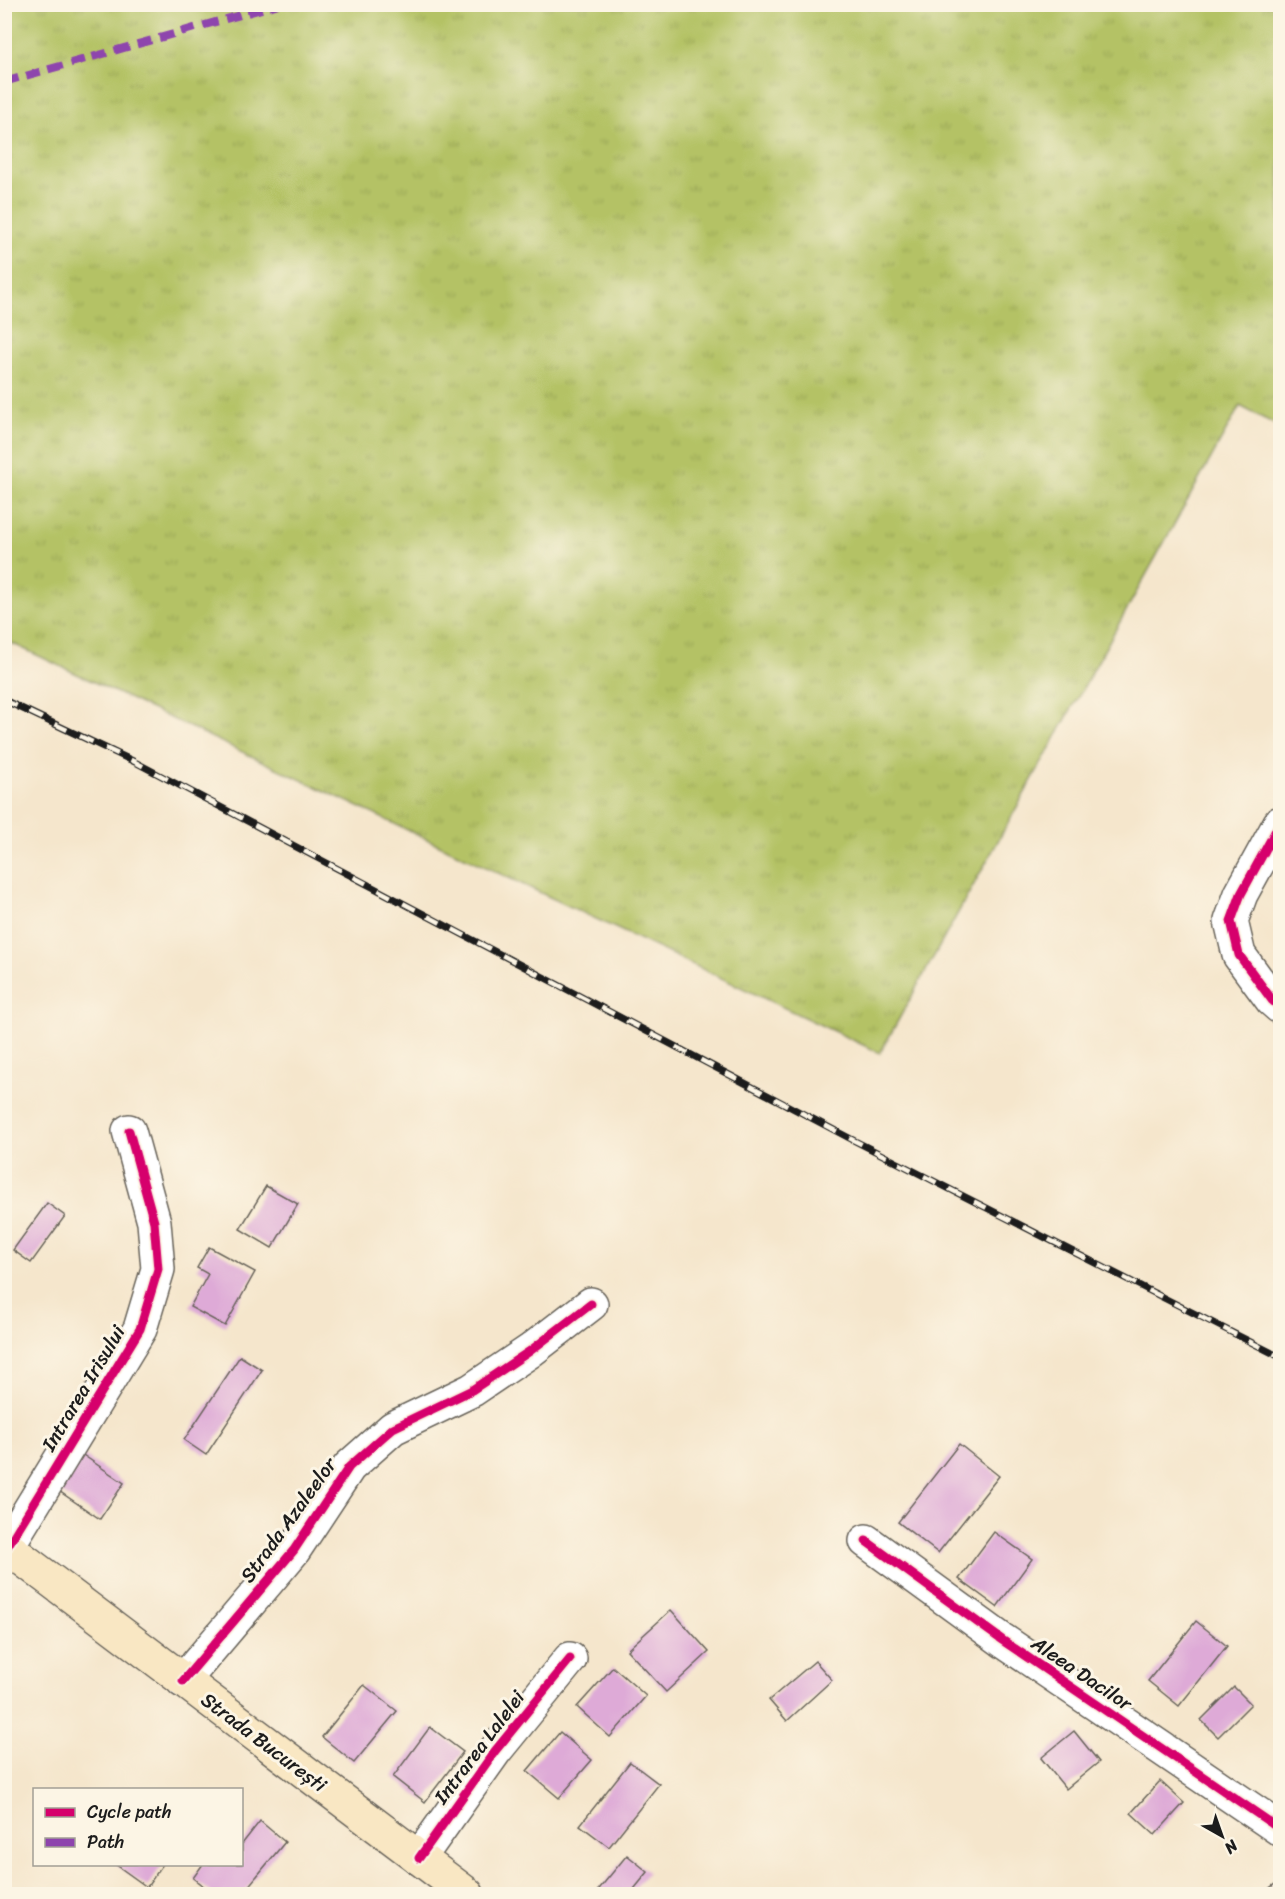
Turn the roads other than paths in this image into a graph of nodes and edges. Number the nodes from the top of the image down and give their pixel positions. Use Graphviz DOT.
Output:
graph roads {
  1 [pos="1281,823"];
  2 [pos="1281,1007"];
  3 [pos="129,1131"];
  4 [pos="591,1304"];
  5 [pos="866,1541"];
  6 [pos="6,1546"];
  7 [pos="570,1659"];
  8 [pos="183,1681"];
  9 [pos="1281,1829"];
  10 [pos="419,1858"];
  11 [pos="467,1894"];
  1 -- 2 [label="street"];
  3 -- 6 [label="street, Intrarea Irisului"];
  4 -- 8 [label="street, Strada Azaleelor"];
  5 -- 9 [label="street, Aleea Dacilor"];
  6 -- 8 [label="main road, Strada București"];
  7 -- 10 [label="street, Intrarea Lalelei"];
  8 -- 10 [label="main road, Strada București"];
  10 -- 11 [label="main road, Strada București"];
}
